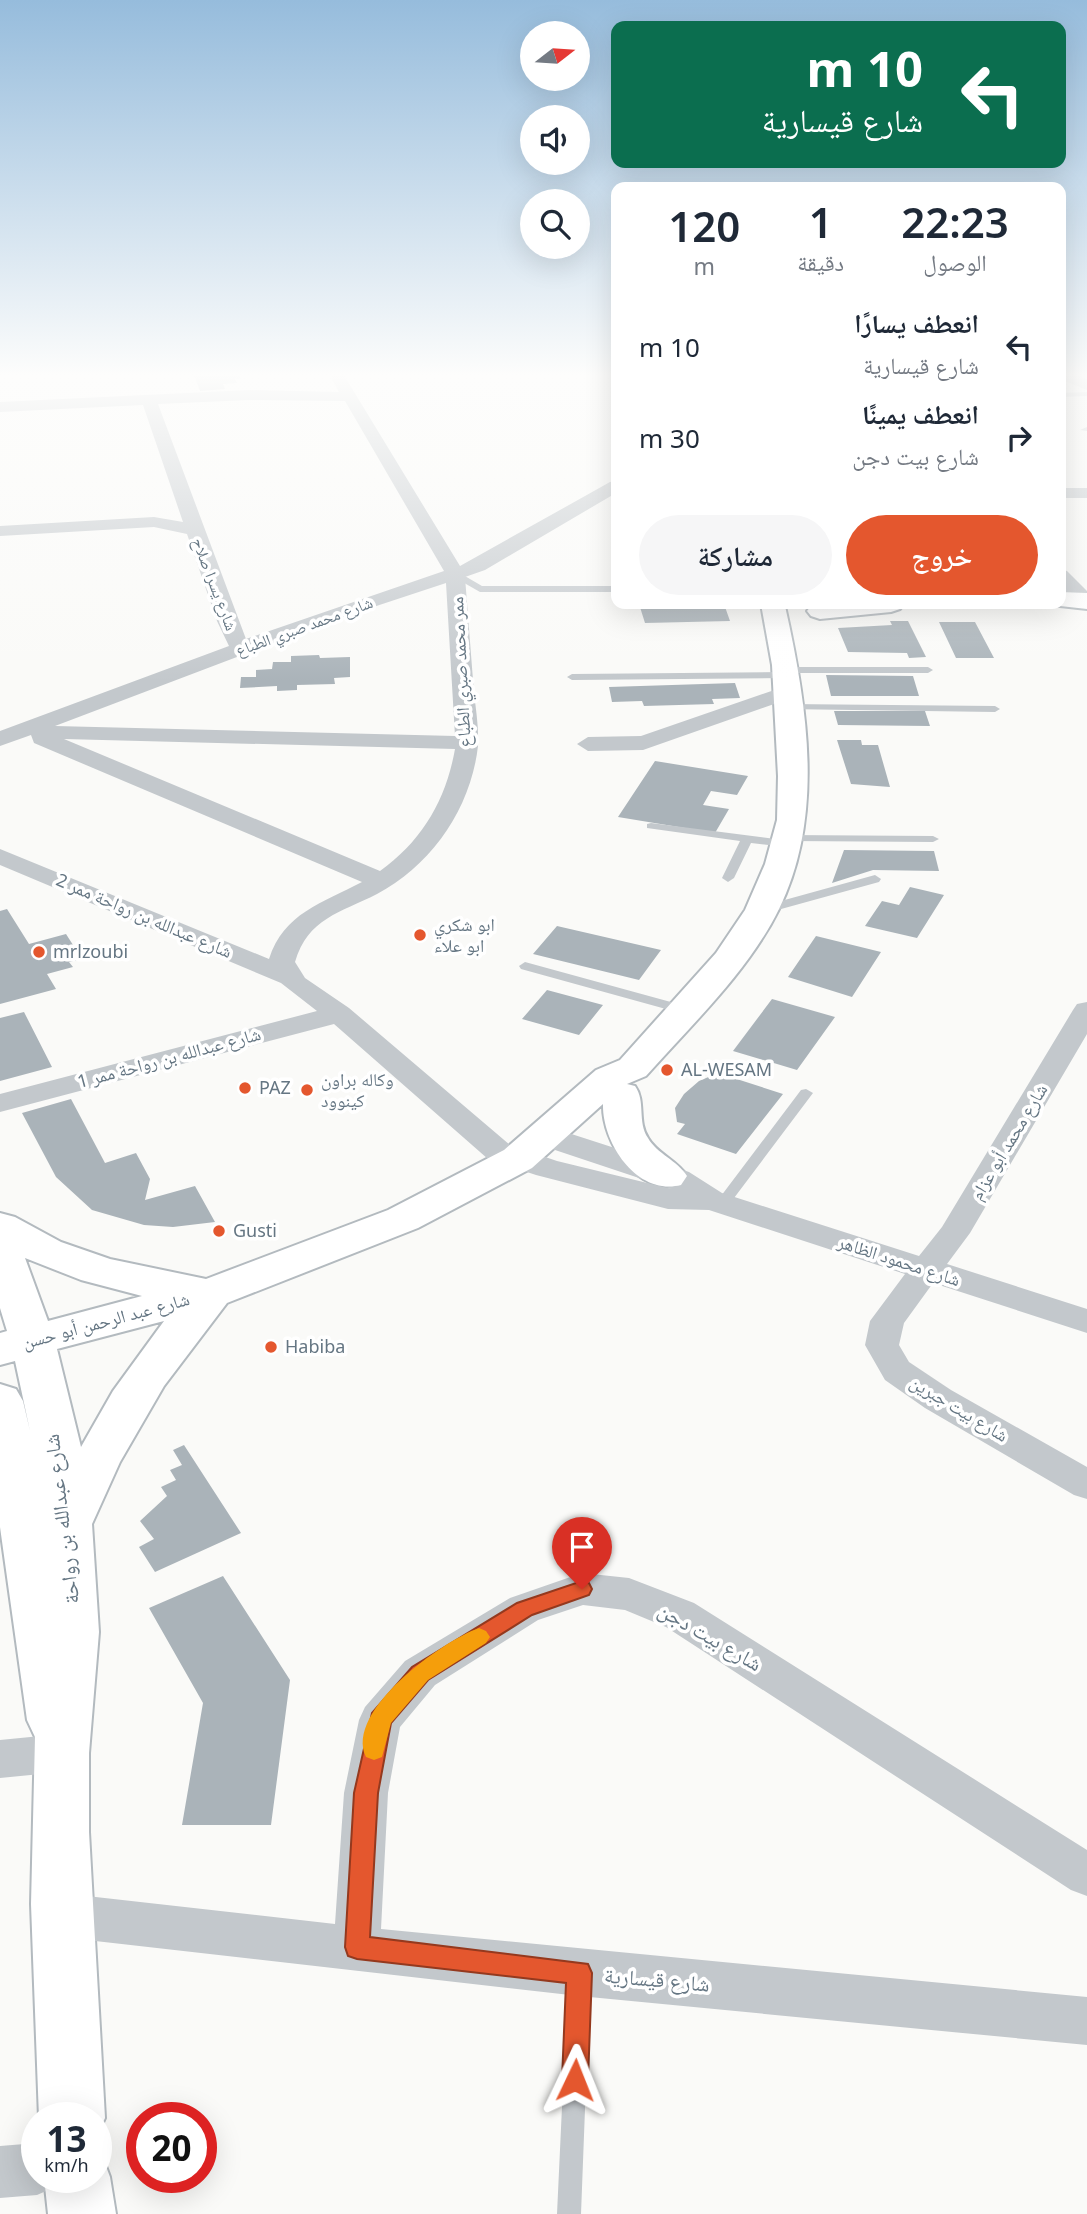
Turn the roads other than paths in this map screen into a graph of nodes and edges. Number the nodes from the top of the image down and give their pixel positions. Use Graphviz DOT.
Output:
graph roads {
  1 [pos="176,475"];
  2 [pos="396,475"];
  3 [pos="608,490"];
  4 [pos="1066,493"];
  5 [pos="1087,493"];
  6 [pos="195,530"];
  7 [pos="0,531"];
  8 [pos="455,574"];
  9 [pos="1066,583"];
  10 [pos="611,589"];
  11 [pos="1078,600"];
  12 [pos="772,609"];
  13 [pos="777,609"];
  14 [pos="819,609"];
  15 [pos="241,649"];
  16 [pos="928,670"];
  17 [pos="572,677"];
  18 [pos="786,682"];
  19 [pos="996,709"];
  20 [pos="25,731"];
  21 [pos="0,739"];
  22 [pos="467,743"];
  23 [pos="588,744"];
  24 [pos="651,826"];
  25 [pos="747,839"];
  26 [pos="933,839"];
  27 [pos="787,841"];
  28 [pos="0,856"];
  29 [pos="727,878"];
  30 [pos="875,879"];
  31 [pos="382,881"];
  32 [pos="762,910"];
  33 [pos="524,966"];
  34 [pos="288,977"];
  35 [pos="684,1010"];
  36 [pos="1087,1010"];
  37 [pos="338,1014"];
  38 [pos="1077,1049"];
  39 [pos="627,1081"];
  40 [pos="806,1093"];
  41 [pos="0,1103"];
  42 [pos="545,1152"];
  43 [pos="667,1176"];
  44 [pos="717,1202"];
  45 [pos="0,1227"];
  46 [pos="0,1250"];
  47 [pos="927,1271"];
  48 [pos="212,1293"];
  49 [pos="1087,1321"];
  50 [pos="16,1345"];
  51 [pos="4,1428"];
  52 [pos="1087,1485"];
  53 [pos="66,1527"];
  54 [pos="61,1753"];
  55 [pos="0,1759"];
  56 [pos="1087,1875"];
  57 [pos="60,1915"];
  58 [pos="357,1947"];
  59 [pos="579,1973"];
  60 [pos="1087,2021"];
  61 [pos="71,2102"];
  62 [pos="21,2170"];
  63 [pos="0,2172"];
  64 [pos="79,2193"];
  65 [pos="82,2214"];
  66 [pos="569,2214"];
  1 -- 6 [label="street, شارع يسرا صلاح"];
  2 -- 8 [label="street"];
  3 -- 8 [label="street, شارع محمد صبري الطباع"];
  4 -- 5 [label="street"];
  6 -- 7 [label="street"];
  6 -- 15 [label="street, شارع يسرا صلاح"];
  8 -- 10 [label="lane"];
  8 -- 15 [label="street, شارع محمد صبري الطباع"];
  8 -- 22 [label="street, ممر محمد صبري الطباع"];
  9 -- 11 [label="street"];
  12 -- 18 [label="street, شارع عبد الرحمن أبو حسن"];
  13 -- 14 [label="street"];
  14 -- 18 [label="street"];
  15 -- 20 [label="street, شارع محمد صبري الطباع"];
  16 -- 18 [label="lane"];
  17 -- 18 [label="lane"];
  18 -- 19 [label="lane"];
  18 -- 23 [label="street"];
  18 -- 27 [label="street, شارع عبد الرحمن أبو حسن"];
  20 -- 21 [label="street, شارع محمد صبري الطباع"];
  20 -- 22 [label="street"];
  20 -- 31 [label="street"];
  22 -- 31 [label="street, ممر محمد صبري الطباع"];
  24 -- 25 [label="lane"];
  25 -- 27 [label="lane"];
  25 -- 29 [label="lane"];
  26 -- 27 [label="lane"];
  27 -- 32 [label="street, شارع عبد الرحمن أبو حسن"];
  28 -- 34 [label="street, شارع عبدالله بن رواحة ممر 2"];
  30 -- 32 [label="lane"];
  31 -- 34 [label="street, ممر محمد صبري الطباع"];
  32 -- 35 [label="street, شارع عبد الرحمن أبو حسن"];
  33 -- 35 [label="lane"];
  34 -- 37 [label="street"];
  35 -- 39 [label="street, شارع عبد الرحمن أبو حسن"];
  36 -- 38 [label="street, شارع محمد أبو عزام"];
  37 -- 41 [label="street, شارع عبدالله بن رواحة ممر 1"];
  37 -- 42 [label="street"];
  38 -- 47 [label="street, شارع محمد أبو عزام"];
  39 -- 42 [label="street, شارع عبد الرحمن أبو حسن"];
  39 -- 43 [label="street"];
  40 -- 44 [label="lane"];
  42 -- 43 [label="street, شارع محمود الظاهر"];
  42 -- 44 [label="street, شارع محمود الظاهر"];
  42 -- 48 [label="street, شارع عبد الرحمن أبو حسن"];
  43 -- 44 [label="street, شارع محمود الظاهر"];
  44 -- 47 [label="street, شارع محمود الظاهر"];
  45 -- 48 [label="street, شارع عبد الرحمن أبو حسن"];
  46 -- 50 [label="street, شارع عبدالله بن رواحة"];
  47 -- 49 [label="street, شارع محمود الظاهر"];
  47 -- 52 [label="street, شارع بيت جبرين"];
  48 -- 50 [label="street, شارع عبد الرحمن أبو حسن"];
  48 -- 53 [label="street, شارع عبد الرحمن أبو حسن"];
  50 -- 53 [label="street, شارع عبدالله بن رواحة"];
  51 -- 54 [label="street, شارع عبدالله بن رواحة"];
  53 -- 54 [label="street, شارع عبدالله بن رواحة"];
  54 -- 55 [label="street"];
  54 -- 57 [label="street, شارع عبدالله بن رواحة"];
  56 -- 58 [label="street, شارع بيت دجن"];
  57 -- 58 [label="street, شارع قيسارية"];
  57 -- 61 [label="street, شارع عبدالله بن رواحة"];
  58 -- 59 [label="street, شارع قيسارية"];
  59 -- 60 [label="street, شارع قيسارية"];
  59 -- 66 [label="lane"];
  62 -- 63 [label="street"];
  64 -- 65 [label="street"];
}
